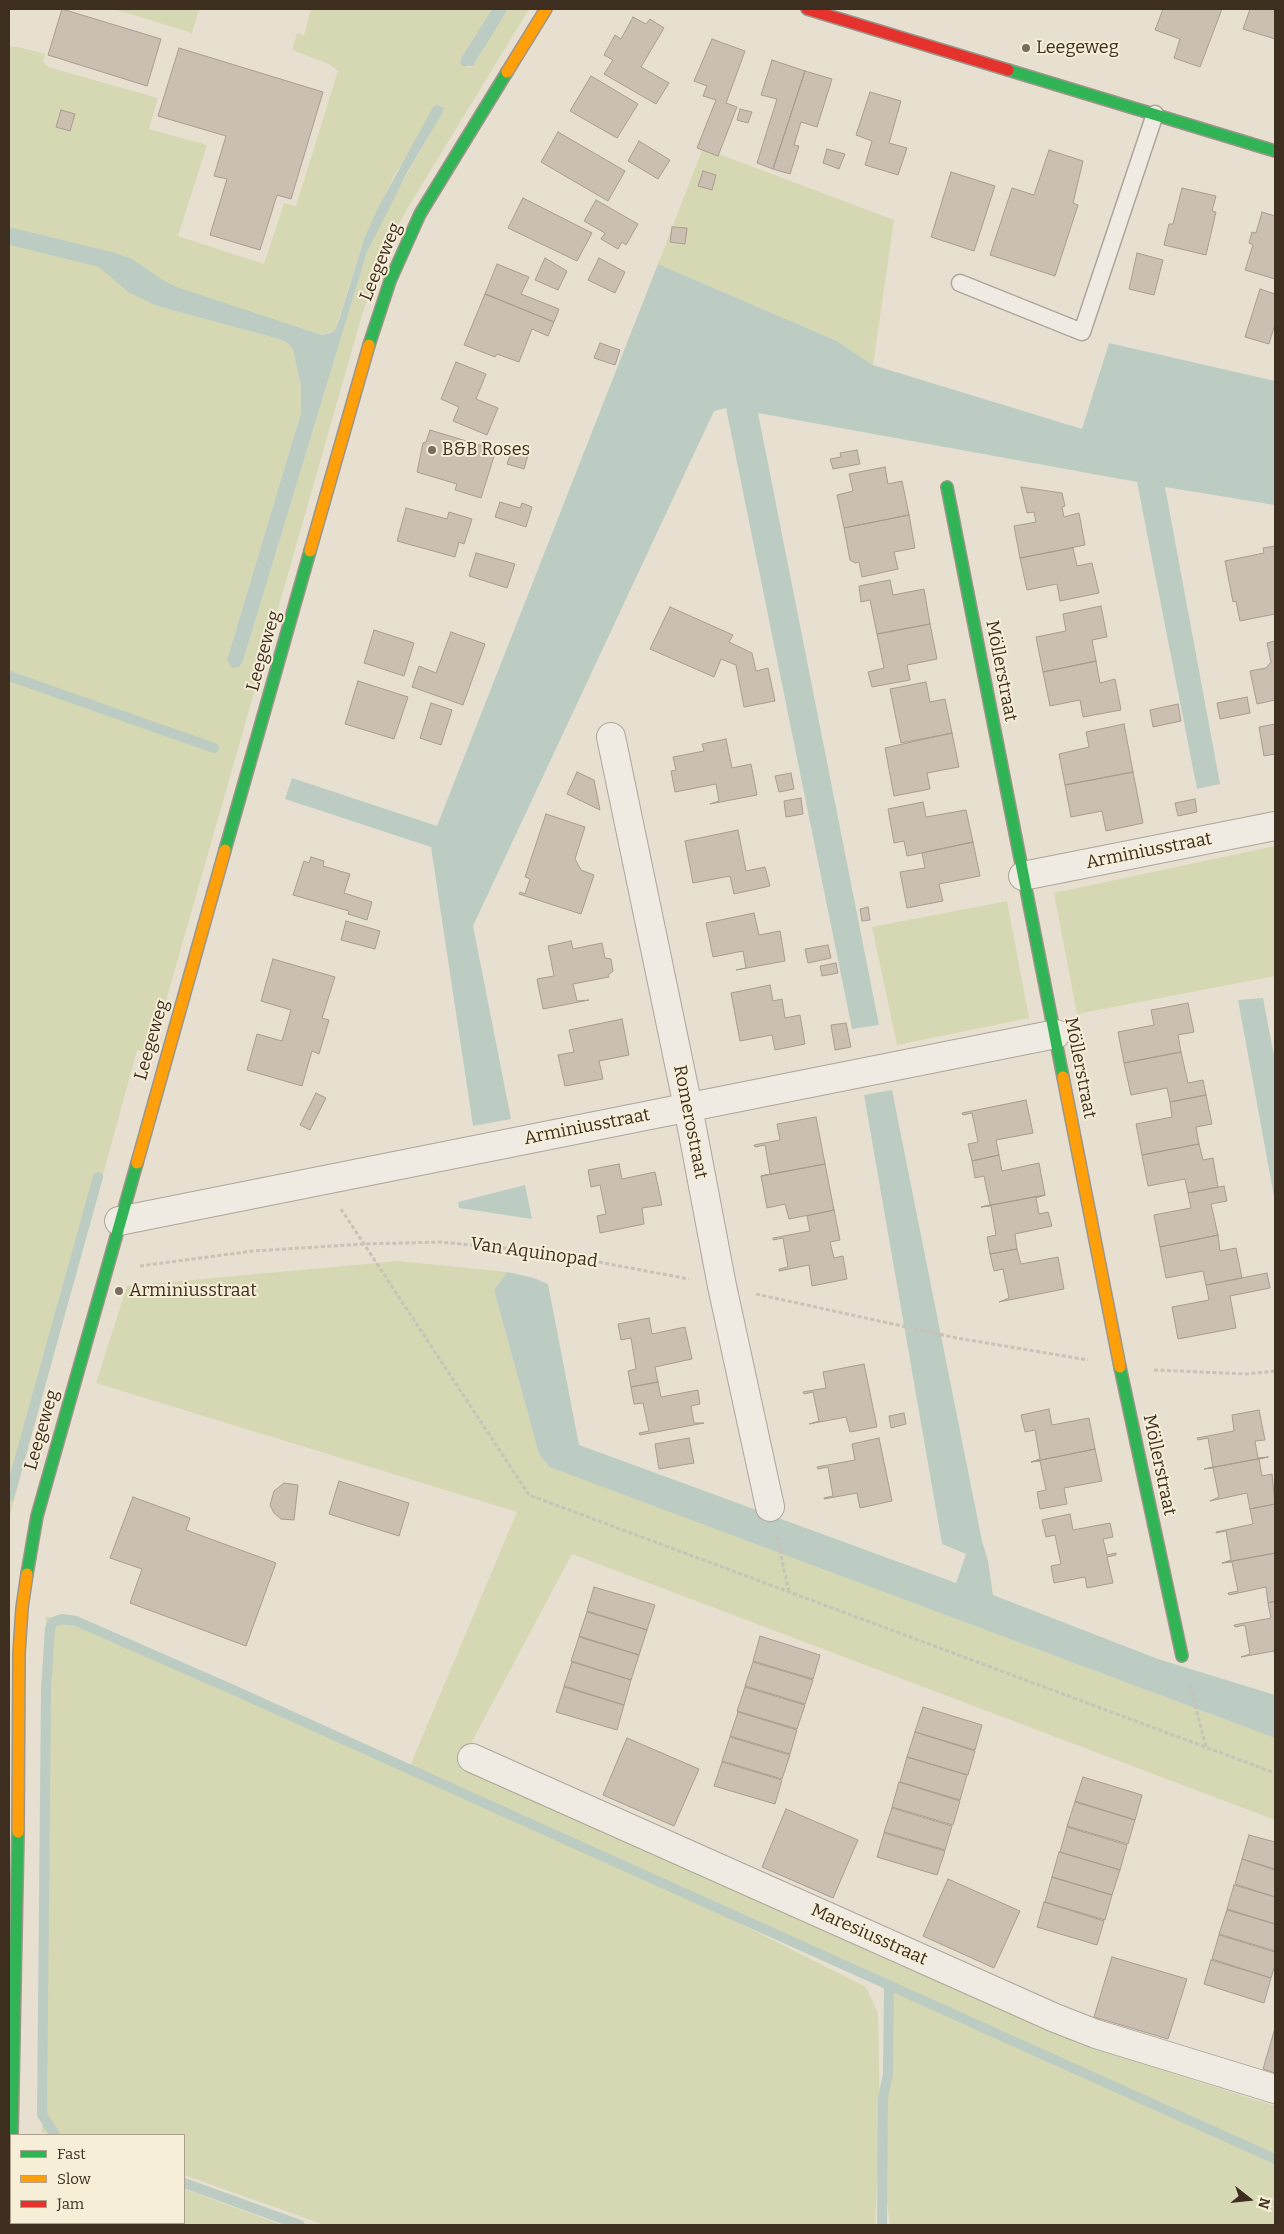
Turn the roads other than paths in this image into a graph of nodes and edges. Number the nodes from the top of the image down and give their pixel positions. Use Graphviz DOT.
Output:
graph roads {
  1 [pos="546,9"];
  2 [pos="807,9"];
  3 [pos="1155,114"];
  4 [pos="1275,151"];
  5 [pos="960,283"];
  6 [pos="946,487"];
  7 [pos="611,737"];
  8 [pos="1275,826"];
  9 [pos="1023,876"];
  10 [pos="1056,1034"];
  11 [pos="688,1107"];
  12 [pos="119,1220"];
  13 [pos="770,1508"];
  14 [pos="1182,1656"];
  15 [pos="472,1758"];
  16 [pos="1275,2089"];
  17 [pos="12,2134"];
  1 -- 12 [label="main road, Leegeweg"];
  2 -- 3 [label="main road"];
  3 -- 4 [label="main road"];
  3 -- 5 [label="lane"];
  6 -- 9 [label="main road, Möllerstraat"];
  7 -- 11 [label="street, Romerostraat"];
  8 -- 9 [label="street, Arminiusstraat"];
  9 -- 10 [label="main road, Möllerstraat"];
  10 -- 11 [label="street, Arminiusstraat"];
  10 -- 14 [label="main road, Möllerstraat"];
  11 -- 12 [label="street, Arminiusstraat"];
  11 -- 13 [label="street, Romerostraat"];
  12 -- 17 [label="main road, Leegeweg"];
  15 -- 16 [label="street, Maresiusstraat"];
}
